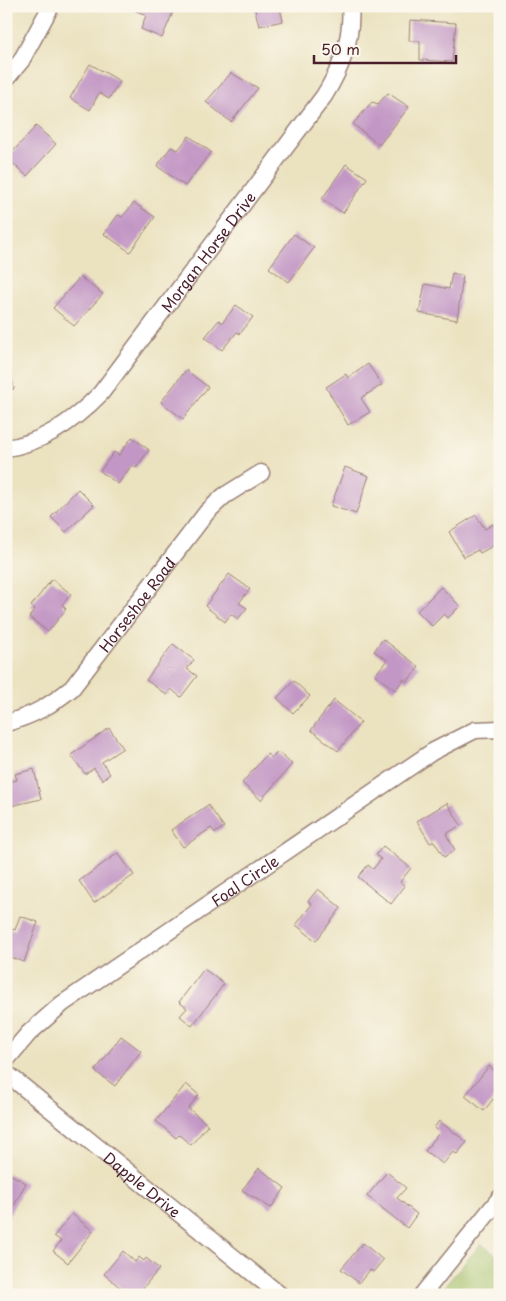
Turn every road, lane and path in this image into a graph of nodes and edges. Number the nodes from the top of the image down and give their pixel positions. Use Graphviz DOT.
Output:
graph roads {
  1 [pos="51,6"];
  2 [pos="350,6"];
  3 [pos="6,79"];
  4 [pos="6,448"];
  5 [pos="261,473"];
  6 [pos="6,723"];
  7 [pos="500,729"];
  8 [pos="6,1060"];
  9 [pos="6,1073"];
  10 [pos="500,1198"];
  11 [pos="280,1295"];
  12 [pos="422,1295"];
  1 -- 3 [label="street"];
  2 -- 4 [label="street, Morgan Horse Drive"];
  5 -- 6 [label="street, Horseshoe Road"];
  7 -- 8 [label="street, Foal Circle"];
  9 -- 11 [label="street, Dapple Drive"];
  10 -- 12 [label="street"];
}
